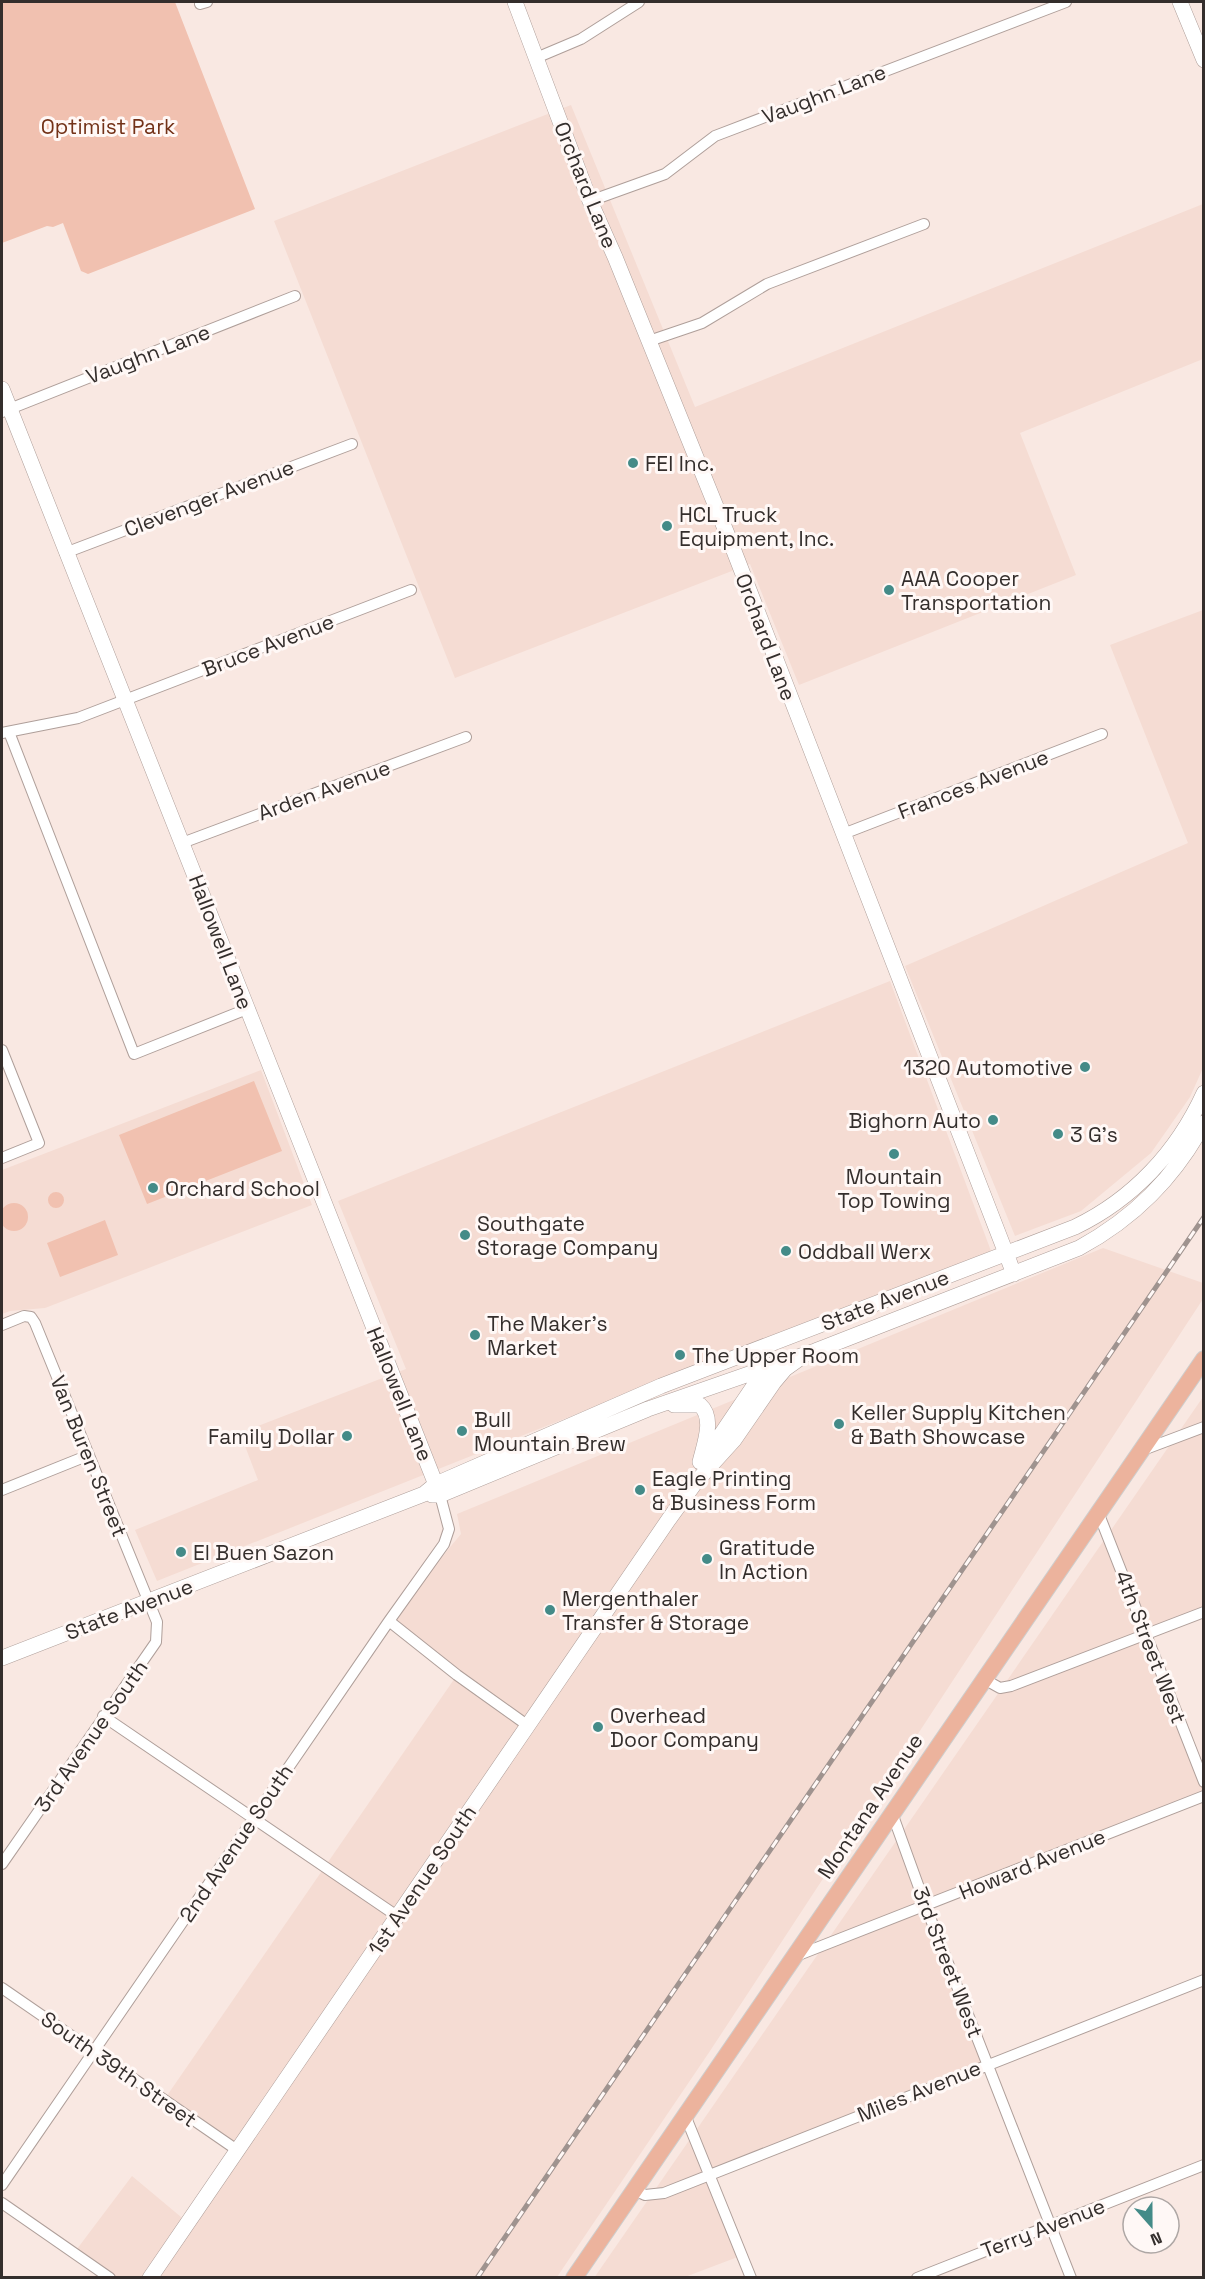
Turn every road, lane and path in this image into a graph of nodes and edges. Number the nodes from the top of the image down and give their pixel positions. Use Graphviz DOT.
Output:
graph roads {
  1 [pos="515,2"];
  2 [pos="639,2"];
  3 [pos="1066,2"];
  4 [pos="1180,2"];
  5 [pos="536,58"];
  6 [pos="1203,60"];
  7 [pos="590,201"];
  8 [pos="924,224"];
  9 [pos="295,296"];
  10 [pos="649,341"];
  11 [pos="2,389"];
  12 [pos="5,410"];
  13 [pos="352,444"];
  14 [pos="65,553"];
  15 [pos="411,591"];
  16 [pos="124,699"];
  17 [pos="5,732"];
  18 [pos="1102,734"];
  19 [pos="466,737"];
  20 [pos="843,834"];
  21 [pos="182,843"];
  22 [pos="247,1010"];
  23 [pos="2,1050"];
  24 [pos="1203,1093"];
  25 [pos="1203,1123"];
  26 [pos="2,1158"];
  27 [pos="1006,1254"];
  28 [pos="1014,1274"];
  29 [pos="906,1293"];
  30 [pos="2,1325"];
  31 [pos="806,1354"];
  32 [pos="1203,1359"];
  33 [pos="766,1368"];
  34 [pos="648,1409"];
  35 [pos="1203,1426"];
  36 [pos="1140,1451"];
  37 [pos="89,1455"];
  38 [pos="695,1483"];
  39 [pos="2,1490"];
  40 [pos="433,1491"];
  41 [pos="1098,1512"];
  42 [pos="148,1601"];
  43 [pos="1203,1612"];
  44 [pos="389,1621"];
  45 [pos="1146,1635"];
  46 [pos="2,1658"];
  47 [pos="984,1679"];
  48 [pos="104,1716"];
  49 [pos="528,1725"];
  50 [pos="1203,1782"];
  51 [pos="1203,1796"];
  52 [pos="892,1813"];
  53 [pos="254,1817"];
  54 [pos="2,1864"];
  55 [pos="926,1907"];
  56 [pos="397,1916"];
  57 [pos="793,1958"];
  58 [pos="1203,1980"];
  59 [pos="2,1988"];
  60 [pos="93,2052"];
  61 [pos="988,2064"];
  62 [pos="685,2115"];
  63 [pos="237,2150"];
  64 [pos="1203,2164"];
  65 [pos="710,2175"];
  66 [pos="2,2185"];
  67 [pos="634,2190"];
  68 [pos="2,2203"];
  69 [pos="1051,2225"];
  70 [pos="110,2277"];
  71 [pos="150,2277"];
  72 [pos="574,2277"];
  73 [pos="751,2277"];
  74 [pos="917,2277"];
  75 [pos="1071,2277"];
  1 -- 5 [label="street, Orchard Lane"];
  2 -- 5 [label="street"];
  3 -- 7 [label="street, Vaughn Lane"];
  4 -- 6 [label="street"];
  5 -- 7 [label="street, Orchard Lane"];
  7 -- 10 [label="street, Orchard Lane"];
  8 -- 10 [label="street"];
  9 -- 12 [label="street, Vaughn Lane"];
  10 -- 20 [label="street, Orchard Lane"];
  11 -- 12 [label="street, Hallowell Lane"];
  12 -- 14 [label="street, Hallowell Lane"];
  13 -- 14 [label="street, Clevenger Avenue"];
  14 -- 16 [label="street, Hallowell Lane"];
  15 -- 16 [label="street, Bruce Avenue"];
  16 -- 17 [label="street, Bruce Avenue"];
  16 -- 21 [label="street, Hallowell Lane"];
  17 -- 22 [label="street"];
  18 -- 20 [label="street, Frances Avenue"];
  19 -- 21 [label="street, Arden Avenue"];
  20 -- 27 [label="street, Orchard Lane"];
  21 -- 22 [label="street, Hallowell Lane"];
  22 -- 40 [label="street, Hallowell Lane"];
  23 -- 26 [label="street"];
  24 -- 27 [label="street, State Avenue"];
  25 -- 28 [label="street, State Avenue"];
  27 -- 28 [label="street, Orchard Lane"];
  27 -- 29 [label="street, State Avenue"];
  28 -- 31 [label="street, State Avenue"];
  29 -- 33 [label="street, 1st Avenue South"];
  29 -- 40 [label="street, State Avenue"];
  30 -- 37 [label="street, Van Buren Street"];
  31 -- 33 [label="street, State Avenue"];
  31 -- 38 [label="street, 1st Avenue South"];
  32 -- 36 [label="main road, Montana Avenue"];
  33 -- 34 [label="street, State Avenue"];
  33 -- 38 [label="street, 1st Avenue South"];
  34 -- 38 [label="street"];
  34 -- 40 [label="street, State Avenue"];
  35 -- 36 [label="street"];
  36 -- 41 [label="main road, Montana Avenue"];
  37 -- 39 [label="street"];
  37 -- 42 [label="street, Van Buren Street"];
  38 -- 49 [label="street, 1st Avenue South"];
  40 -- 42 [label="street, State Avenue"];
  40 -- 44 [label="street, 2nd Avenue South"];
  41 -- 45 [label="street, 4th Street West"];
  41 -- 47 [label="main road, Montana Avenue"];
  42 -- 46 [label="street, State Avenue"];
  42 -- 48 [label="street, 3rd Avenue South"];
  43 -- 45 [label="street"];
  44 -- 49 [label="street"];
  44 -- 53 [label="street, 2nd Avenue South"];
  45 -- 47 [label="street"];
  45 -- 50 [label="street, 4th Street West"];
  47 -- 52 [label="main road, Montana Avenue"];
  48 -- 53 [label="street"];
  48 -- 54 [label="street, 3rd Avenue South"];
  49 -- 56 [label="street, 1st Avenue South"];
  51 -- 55 [label="street, Howard Avenue"];
  52 -- 55 [label="street, 3rd Street West"];
  52 -- 57 [label="main road, Montana Avenue"];
  53 -- 56 [label="street"];
  53 -- 60 [label="street, 2nd Avenue South"];
  55 -- 57 [label="street, Howard Avenue"];
  55 -- 61 [label="street, 3rd Street West"];
  56 -- 63 [label="street, 1st Avenue South"];
  57 -- 62 [label="main road, Montana Avenue"];
  58 -- 61 [label="street, Miles Avenue"];
  59 -- 60 [label="street, South 39th Street"];
  60 -- 63 [label="street, South 39th Street"];
  60 -- 66 [label="street, 2nd Avenue South"];
  61 -- 65 [label="street, Miles Avenue"];
  61 -- 69 [label="street, 3rd Street West"];
  62 -- 65 [label="street"];
  62 -- 67 [label="main road, Montana Avenue"];
  63 -- 71 [label="street, 1st Avenue South"];
  64 -- 69 [label="street, Terry Avenue"];
  65 -- 67 [label="street, Miles Avenue"];
  65 -- 73 [label="street"];
  67 -- 72 [label="main road, Montana Avenue"];
  68 -- 70 [label="street"];
  69 -- 74 [label="street, Terry Avenue"];
  69 -- 75 [label="street, 3rd Street West"];
}
